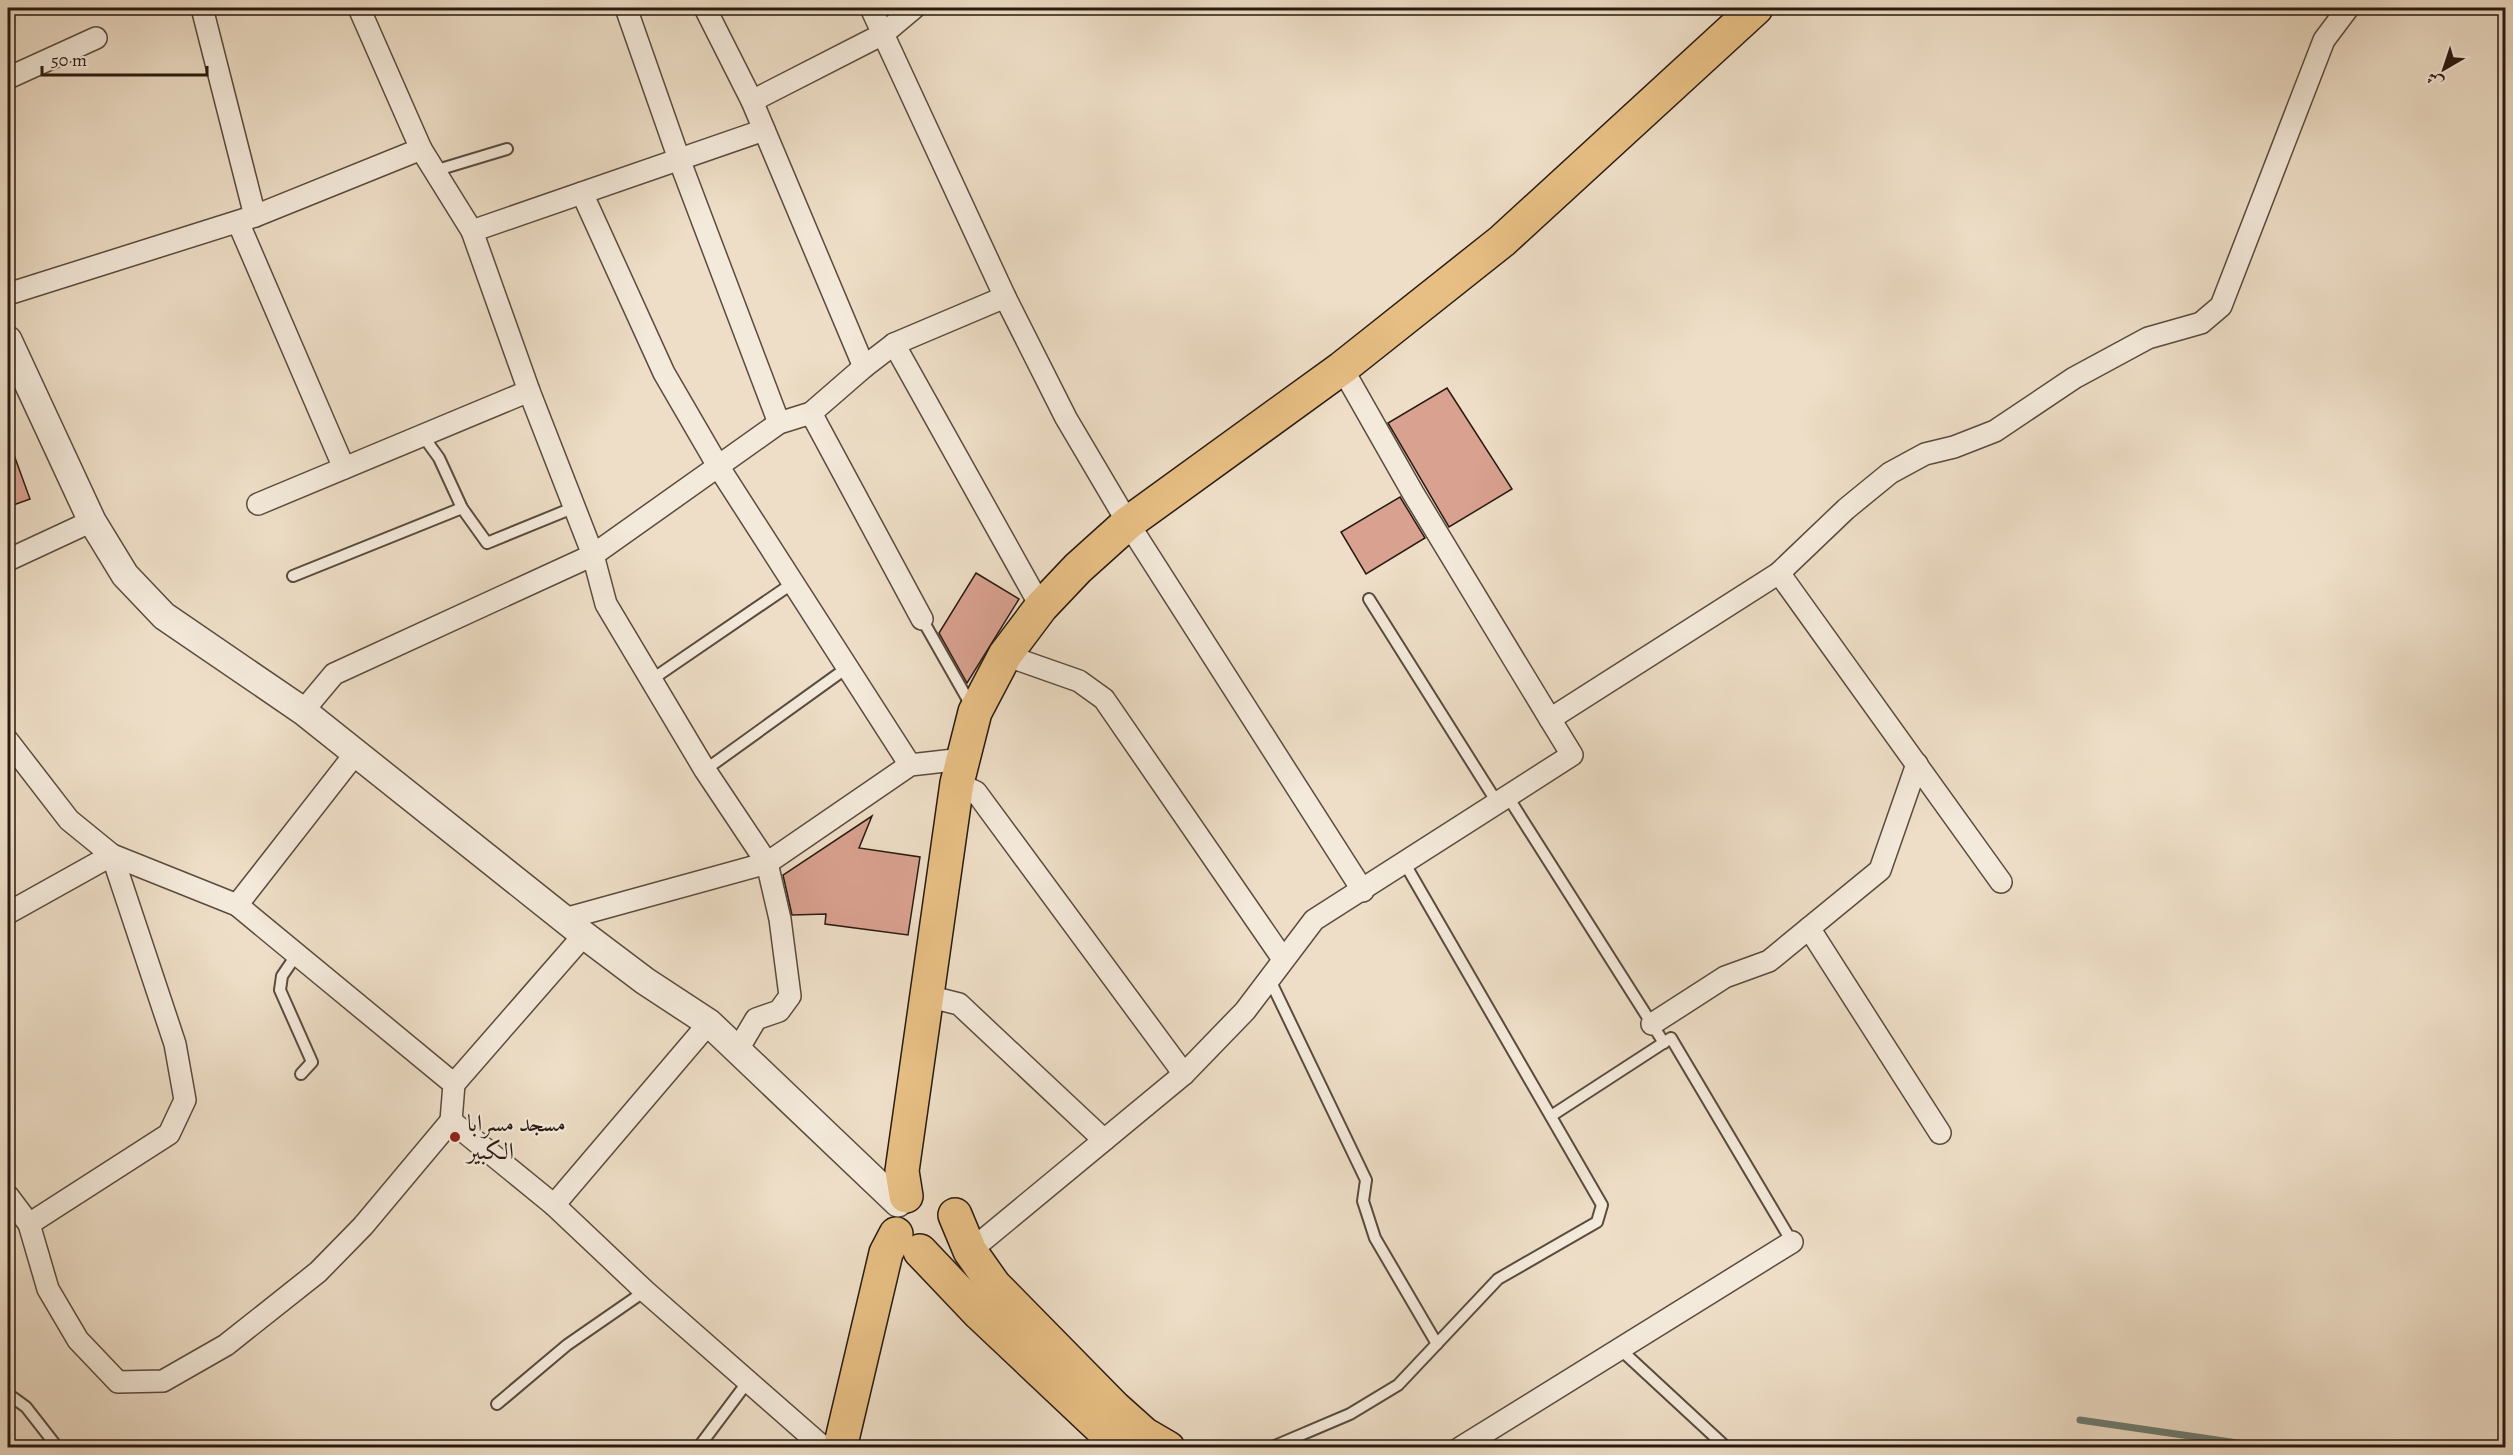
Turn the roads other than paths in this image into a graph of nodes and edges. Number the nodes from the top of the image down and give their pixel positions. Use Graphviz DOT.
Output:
graph roads {
  1 [pos="202,8"];
  2 [pos="359,8"];
  3 [pos="626,8"];
  4 [pos="705,8"];
  5 [pos="871,8"];
  6 [pos="914,8"];
  7 [pos="1756,8"];
  8 [pos="2348,8"];
  9 [pos="883,34"];
  10 [pos="96,38"];
  11 [pos="8,78"];
  12 [pos="752,101"];
  13 [pos="764,130"];
  14 [pos="421,149"];
  15 [pos="507,149"];
  16 [pos="680,159"];
  17 [pos="434,171"];
  18 [pos="582,193"];
  19 [pos="247,219"];
  20 [pos="472,231"];
  21 [pos="8,294"];
  22 [pos="1005,297"];
  23 [pos="8,340"];
  24 [pos="894,344"];
  25 [pos="864,367"];
  26 [pos="1342,368"];
  27 [pos="530,391"];
  28 [pos="811,414"];
  29 [pos="779,423"];
  30 [pos="423,436"];
  31 [pos="718,466"];
  32 [pos="344,468"];
  33 [pos="258,504"];
  34 [pos="575,507"];
  35 [pos="462,508"];
  36 [pos="92,521"];
  37 [pos="1128,523"];
  38 [pos="593,555"];
  39 [pos="8,560"];
  40 [pos="1779,573"];
  41 [pos="292,576"];
  42 [pos="793,583"];
  43 [pos="1369,599"];
  44 [pos="1041,607"];
  45 [pos="921,619"];
  46 [pos="1005,655"];
  47 [pos="848,667"];
  48 [pos="651,680"];
  49 [pos="303,711"];
  50 [pos="975,712"];
  51 [pos="1550,719"];
  52 [pos="8,741"];
  53 [pos="355,754"];
  54 [pos="1917,764"];
  55 [pos="910,765"];
  56 [pos="705,770"];
  57 [pos="960,771"];
  58 [pos="1503,800"];
  59 [pos="112,855"];
  60 [pos="767,864"];
  61 [pos="1405,864"];
  62 [pos="2001,882"];
  63 [pos="1363,891"];
  64 [pos="237,905"];
  65 [pos="8,913"];
  66 [pos="574,927"];
  67 [pos="1809,928"];
  68 [pos="297,954"];
  69 [pos="1283,959"];
  70 [pos="1269,978"];
  71 [pos="927,996"];
  72 [pos="709,1023"];
  73 [pos="1652,1024"];
  74 [pos="1664,1043"];
  75 [pos="737,1051"];
  76 [pos="301,1074"];
  77 [pos="1184,1074"];
  78 [pos="454,1084"];
  79 [pos="1551,1116"];
  80 [pos="451,1121"];
  81 [pos="1940,1133"];
  82 [pos="1104,1140"];
  83 [pos="8,1196"];
  84 [pos="554,1205"];
  85 [pos="955,1215"];
  86 [pos="905,1221"];
  87 [pos="29,1224"];
  88 [pos="1792,1242"];
  89 [pos="970,1251"];
  90 [pos="645,1291"];
  91 [pos="1437,1344"];
  92 [pos="1620,1348"];
  93 [pos="749,1380"];
  94 [pos="8,1394"];
  95 [pos="497,1404"];
  96 [pos="58,1448"];
  97 [pos="698,1448"];
  98 [pos="824,1448"];
  99 [pos="840,1448"];
  100 [pos="1122,1448"];
  101 [pos="1168,1448"];
  102 [pos="1270,1448"];
  103 [pos="1460,1448"];
  104 [pos="1727,1448"];
  1 -- 19 [label="street"];
  2 -- 14 [label="street"];
  3 -- 16 [label="street"];
  4 -- 12 [label="street"];
  5 -- 9 [label="street"];
  6 -- 9 [label="street"];
  7 -- 26 [label="main road"];
  8 -- 40 [label="street"];
  9 -- 12 [label="street"];
  9 -- 22 [label="street"];
  10 -- 11 [label="street"];
  12 -- 13 [label="street"];
  13 -- 16 [label="street"];
  13 -- 25 [label="street"];
  14 -- 17 [label="street"];
  14 -- 19 [label="street"];
  15 -- 17 [label="lane"];
  16 -- 18 [label="street"];
  16 -- 29 [label="street"];
  17 -- 20 [label="street"];
  18 -- 20 [label="street"];
  18 -- 31 [label="street"];
  19 -- 21 [label="street"];
  19 -- 32 [label="street"];
  20 -- 27 [label="street"];
  22 -- 24 [label="street"];
  22 -- 37 [label="street"];
  23 -- 36 [label="street"];
  24 -- 25 [label="street"];
  24 -- 44 [label="street"];
  25 -- 28 [label="street"];
  26 -- 37 [label="main road"];
  26 -- 51 [label="street"];
  27 -- 30 [label="street"];
  27 -- 34 [label="street"];
  28 -- 29 [label="street"];
  28 -- 45 [label="street"];
  29 -- 31 [label="street"];
  30 -- 32 [label="street"];
  30 -- 35 [label="lane"];
  31 -- 38 [label="street"];
  31 -- 42 [label="street"];
  32 -- 33 [label="street"];
  34 -- 35 [label="lane"];
  34 -- 38 [label="street"];
  35 -- 41 [label="lane"];
  36 -- 39 [label="street"];
  36 -- 49 [label="street"];
  37 -- 44 [label="main road"];
  37 -- 63 [label="street"];
  38 -- 48 [label="street"];
  38 -- 49 [label="street"];
  40 -- 51 [label="street"];
  40 -- 54 [label="street"];
  42 -- 47 [label="street"];
  42 -- 48 [label="lane"];
  43 -- 58 [label="lane"];
  44 -- 46 [label="main road"];
  45 -- 50 [label="lane"];
  46 -- 50 [label="main road"];
  46 -- 69 [label="street"];
  47 -- 55 [label="street"];
  47 -- 56 [label="lane"];
  48 -- 56 [label="street"];
  49 -- 53 [label="street"];
  50 -- 57 [label="main road"];
  51 -- 58 [label="street"];
  52 -- 59 [label="street"];
  53 -- 64 [label="street"];
  53 -- 66 [label="street"];
  54 -- 62 [label="street"];
  54 -- 67 [label="street"];
  55 -- 57 [label="street"];
  55 -- 60 [label="street"];
  56 -- 60 [label="street"];
  57 -- 71 [label="main road"];
  57 -- 77 [label="street"];
  58 -- 61 [label="street"];
  58 -- 73 [label="lane"];
  59 -- 64 [label="street"];
  59 -- 65 [label="street"];
  59 -- 87 [label="street"];
  60 -- 66 [label="street"];
  60 -- 75 [label="street"];
  61 -- 63 [label="street"];
  61 -- 79 [label="lane"];
  63 -- 69 [label="street"];
  64 -- 68 [label="street"];
  66 -- 72 [label="street"];
  66 -- 78 [label="street"];
  67 -- 73 [label="street"];
  67 -- 81 [label="street"];
  68 -- 76 [label="lane"];
  68 -- 78 [label="street"];
  69 -- 70 [label="street"];
  70 -- 77 [label="street"];
  70 -- 91 [label="lane"];
  71 -- 82 [label="street"];
  71 -- 86 [label="main road"];
  72 -- 75 [label="street"];
  72 -- 84 [label="street"];
  73 -- 74 [label="lane"];
  74 -- 79 [label="lane"];
  74 -- 88 [label="lane"];
  75 -- 86 [label="street"];
  77 -- 82 [label="street"];
  78 -- 80 [label="street"];
  79 -- 91 [label="lane"];
  80 -- 84 [label="street"];
  80 -- 87 [label="street"];
  82 -- 89 [label="street"];
  83 -- 87 [label="street"];
  84 -- 90 [label="street"];
  85 -- 86 [label="main road"];
  85 -- 86 [label="main road"];
  85 -- 89 [label="main road"];
  86 -- 99 [label="main road"];
  86 -- 100 [label="main road"];
  88 -- 92 [label="street"];
  89 -- 101 [label="main road"];
  90 -- 93 [label="street"];
  90 -- 95 [label="lane"];
  91 -- 102 [label="lane"];
  92 -- 103 [label="street"];
  92 -- 104 [label="lane"];
  93 -- 97 [label="lane"];
  93 -- 98 [label="street"];
  94 -- 96 [label="lane"];
}
